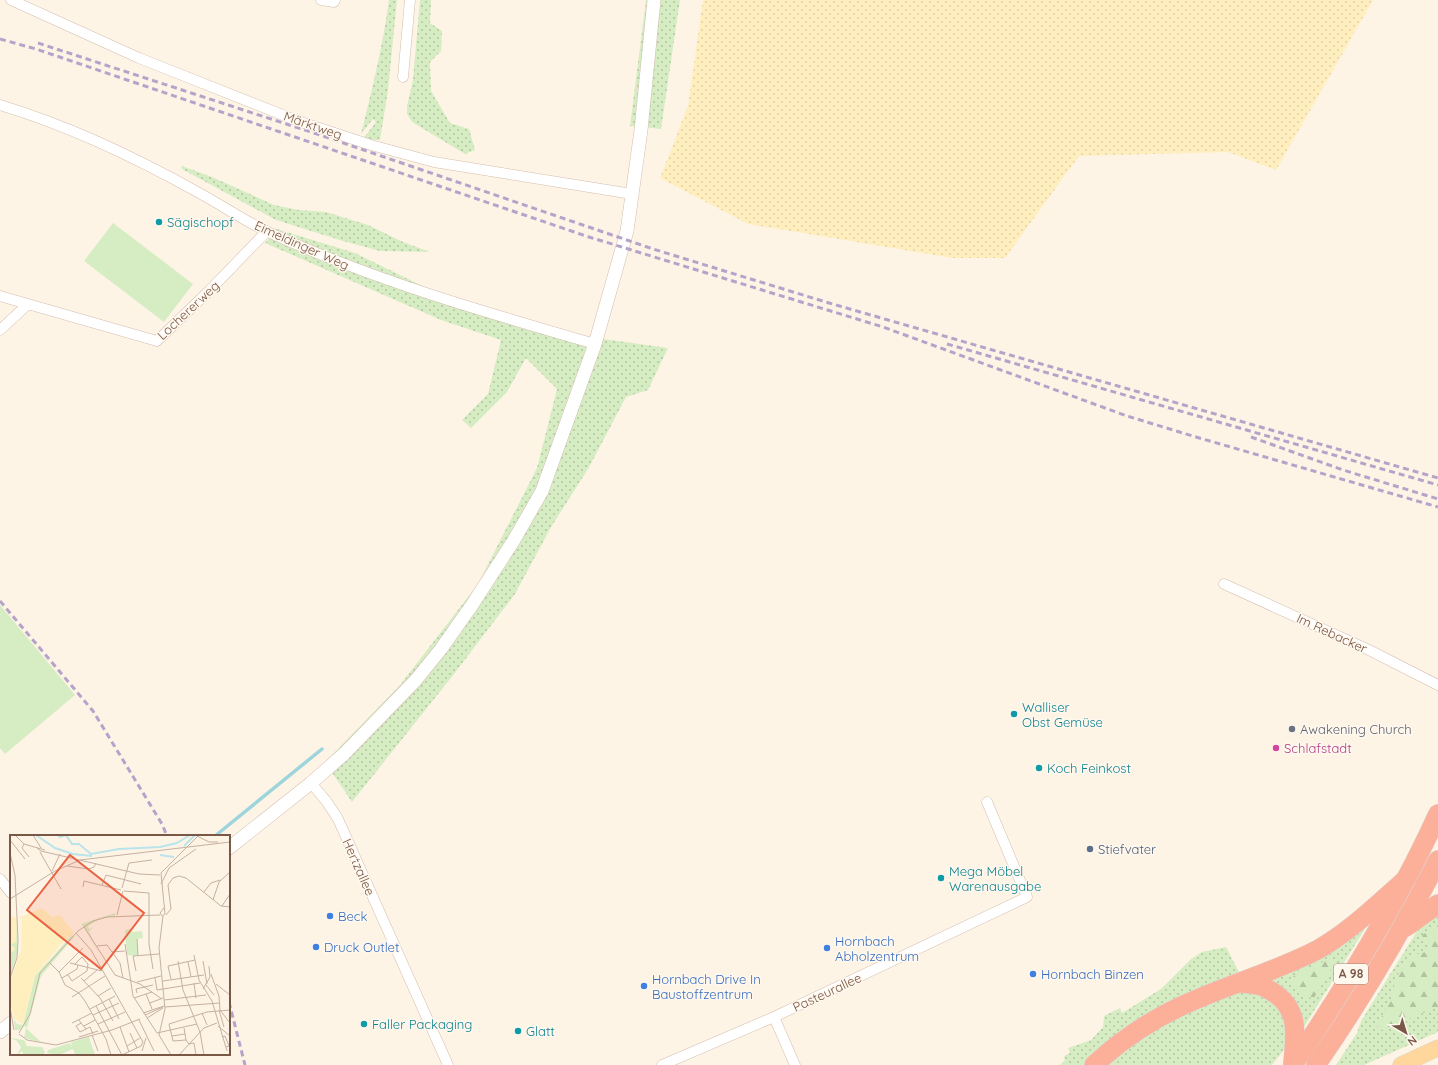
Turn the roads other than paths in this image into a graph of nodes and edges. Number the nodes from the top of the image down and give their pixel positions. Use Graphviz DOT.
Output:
graph roads {
  1 [pos="11,0"];
  2 [pos="321,0"];
  3 [pos="335,0"];
  4 [pos="410,0"];
  5 [pos="654,0"];
  6 [pos="403,77"];
  7 [pos="0,105"];
  8 [pos="632,194"];
  9 [pos="267,231"];
  10 [pos="0,296"];
  11 [pos="27,305"];
  12 [pos="0,330"];
  13 [pos="595,344"];
  14 [pos="1224,584"];
  15 [pos="1438,685"];
  16 [pos="311,783"];
  17 [pos="987,802"];
  18 [pos="1438,814"];
  19 [pos="230,847"];
  20 [pos="1438,860"];
  21 [pos="0,879"];
  22 [pos="1404,881"];
  23 [pos="10,892"];
  24 [pos="1438,904"];
  25 [pos="1401,931"];
  26 [pos="1239,983"];
  27 [pos="774,1017"];
  28 [pos="10,1024"];
  29 [pos="0,1032"];
  30 [pos="1438,1048"];
  31 [pos="448,1065"];
  32 [pos="662,1065"];
  33 [pos="795,1065"];
  34 [pos="1094,1065"];
  35 [pos="1293,1065"];
  36 [pos="1316,1065"];
  37 [pos="1400,1065"];
  1 -- 8 [label="street, Märktweg"];
  2 -- 3 [label="street"];
  4 -- 6 [label="street"];
  5 -- 8 [label="street"];
  7 -- 9 [label="street, Eimeldinger Weg"];
  8 -- 13 [label="street"];
  9 -- 11 [label="street, Lochererweg"];
  9 -- 13 [label="street, Eimeldinger Weg"];
  10 -- 11 [label="street, Lochererweg"];
  11 -- 12 [label="street"];
  13 -- 16 [label="street"];
  14 -- 15 [label="street, Im Rebacker"];
  16 -- 19 [label="street"];
  16 -- 31 [label="street, Hertzallee"];
  17 -- 27 [label="street, Pasteurallee"];
  18 -- 22 [label="highway, A 98"];
  20 -- 25 [label="highway, A 98"];
  21 -- 23 [label="street"];
  22 -- 26 [label="highway"];
  22 -- 35 [label="highway, A 98"];
  24 -- 25 [label="highway"];
  25 -- 36 [label="highway, A 98"];
  26 -- 34 [label="highway"];
  26 -- 35 [label="highway"];
  27 -- 32 [label="street, Pasteurallee"];
  27 -- 33 [label="street"];
  28 -- 29 [label="street"];
  30 -- 37 [label="main road"];
}
